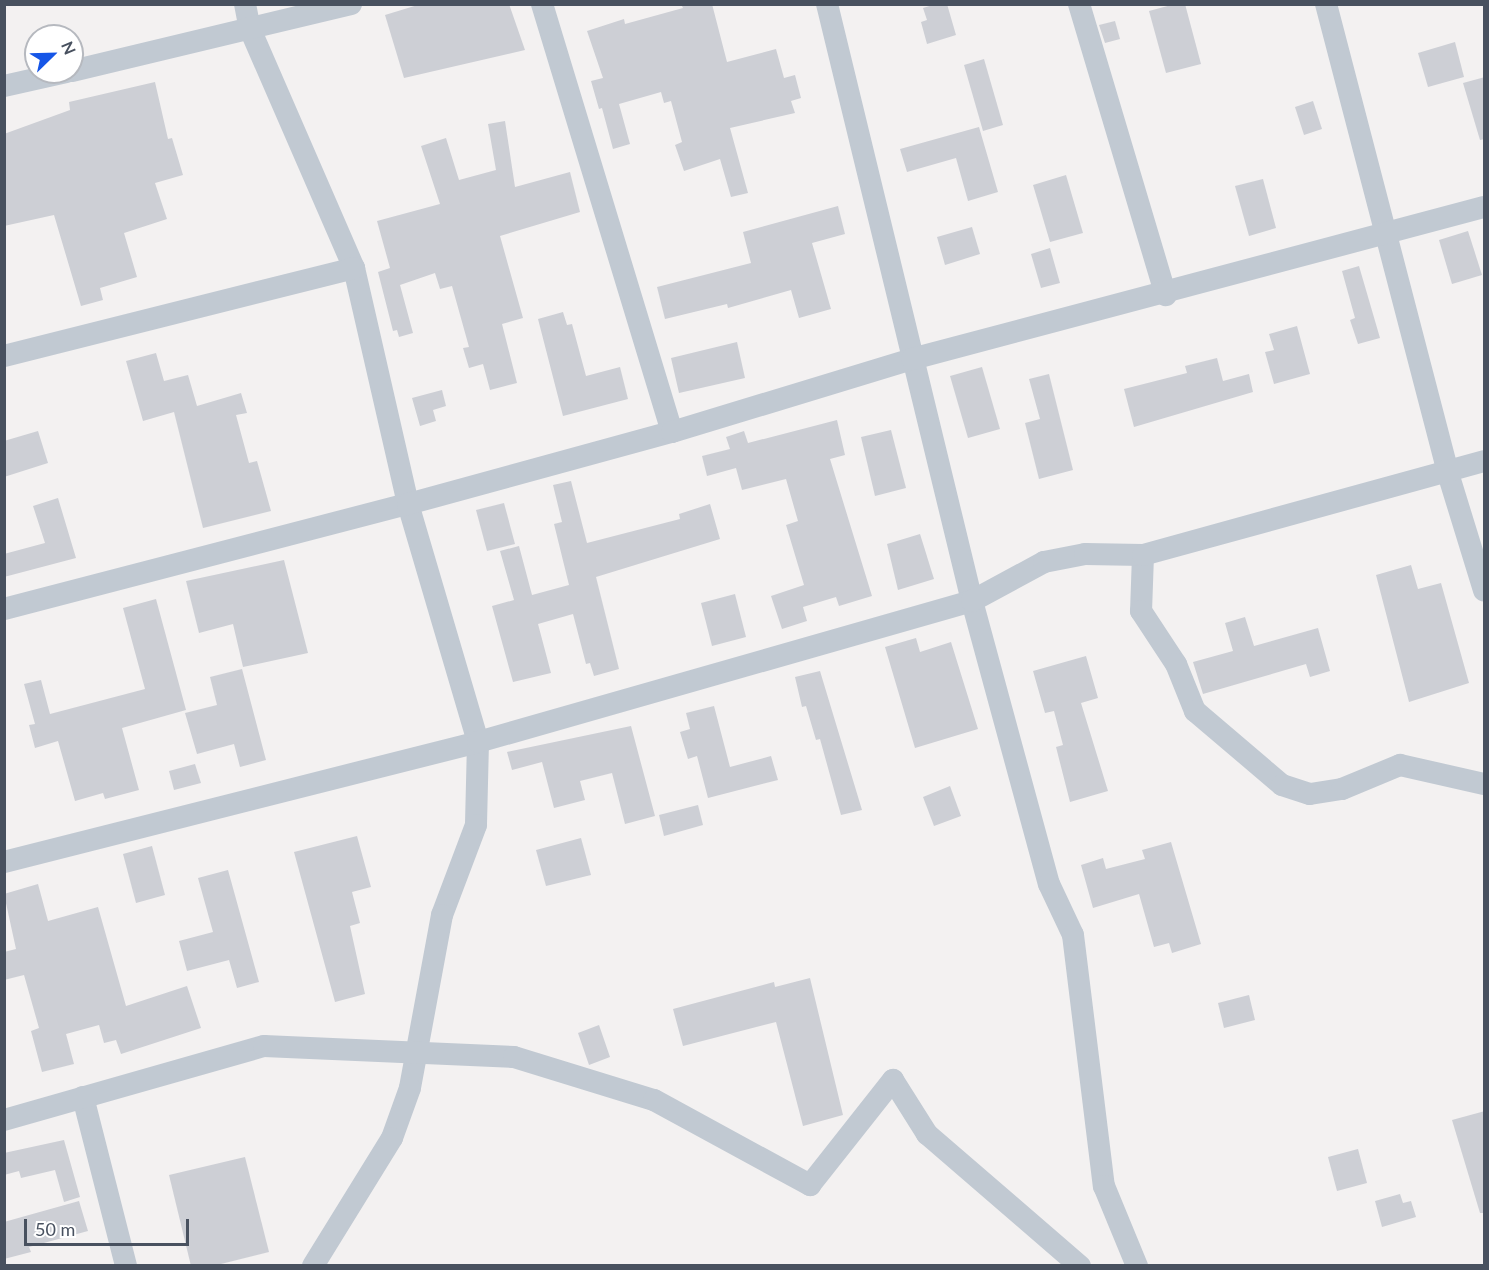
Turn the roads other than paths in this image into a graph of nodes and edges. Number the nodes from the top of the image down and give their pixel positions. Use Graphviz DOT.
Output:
graph roads {
  1 [pos="245,4"];
  2 [pos="351,4"];
  3 [pos="542,4"];
  4 [pos="827,4"];
  5 [pos="1079,4"];
  6 [pos="1326,4"];
  7 [pos="250,29"];
  8 [pos="84,68"];
  9 [pos="24,81"];
  10 [pos="4,86"];
  11 [pos="1485,207"];
  12 [pos="1387,231"];
  13 [pos="354,268"];
  14 [pos="1166,295"];
  15 [pos="4,356"];
  16 [pos="912,360"];
  17 [pos="672,432"];
  18 [pos="1485,461"];
  19 [pos="1447,470"];
  20 [pos="408,504"];
  21 [pos="1143,555"];
  22 [pos="1485,590"];
  23 [pos="972,601"];
  24 [pos="4,609"];
  25 [pos="478,742"];
  26 [pos="1485,784"];
  27 [pos="4,862"];
  28 [pos="418,1052"];
  29 [pos="83,1097"];
  30 [pos="4,1120"];
  31 [pos="126,1266"];
  32 [pos="313,1266"];
  33 [pos="1080,1266"];
  34 [pos="1137,1266"];
  1 -- 7 [label="street"];
  2 -- 7 [label="street"];
  3 -- 17 [label="street"];
  4 -- 16 [label="street"];
  5 -- 14 [label="street"];
  6 -- 12 [label="street"];
  7 -- 8 [label="street"];
  7 -- 13 [label="street"];
  9 -- 10 [label="street"];
  11 -- 12 [label="street"];
  12 -- 14 [label="street"];
  12 -- 19 [label="street"];
  13 -- 15 [label="street"];
  13 -- 20 [label="street"];
  14 -- 16 [label="street"];
  16 -- 17 [label="street"];
  16 -- 23 [label="street"];
  17 -- 20 [label="street"];
  18 -- 19 [label="street"];
  19 -- 21 [label="street"];
  19 -- 22 [label="street"];
  20 -- 24 [label="street"];
  20 -- 25 [label="street"];
  21 -- 23 [label="street"];
  21 -- 26 [label="street"];
  23 -- 25 [label="street"];
  23 -- 34 [label="street"];
  25 -- 27 [label="street"];
  25 -- 28 [label="street"];
  28 -- 29 [label="street"];
  28 -- 32 [label="street"];
  28 -- 33 [label="street"];
  29 -- 30 [label="street"];
  29 -- 31 [label="street"];
}
